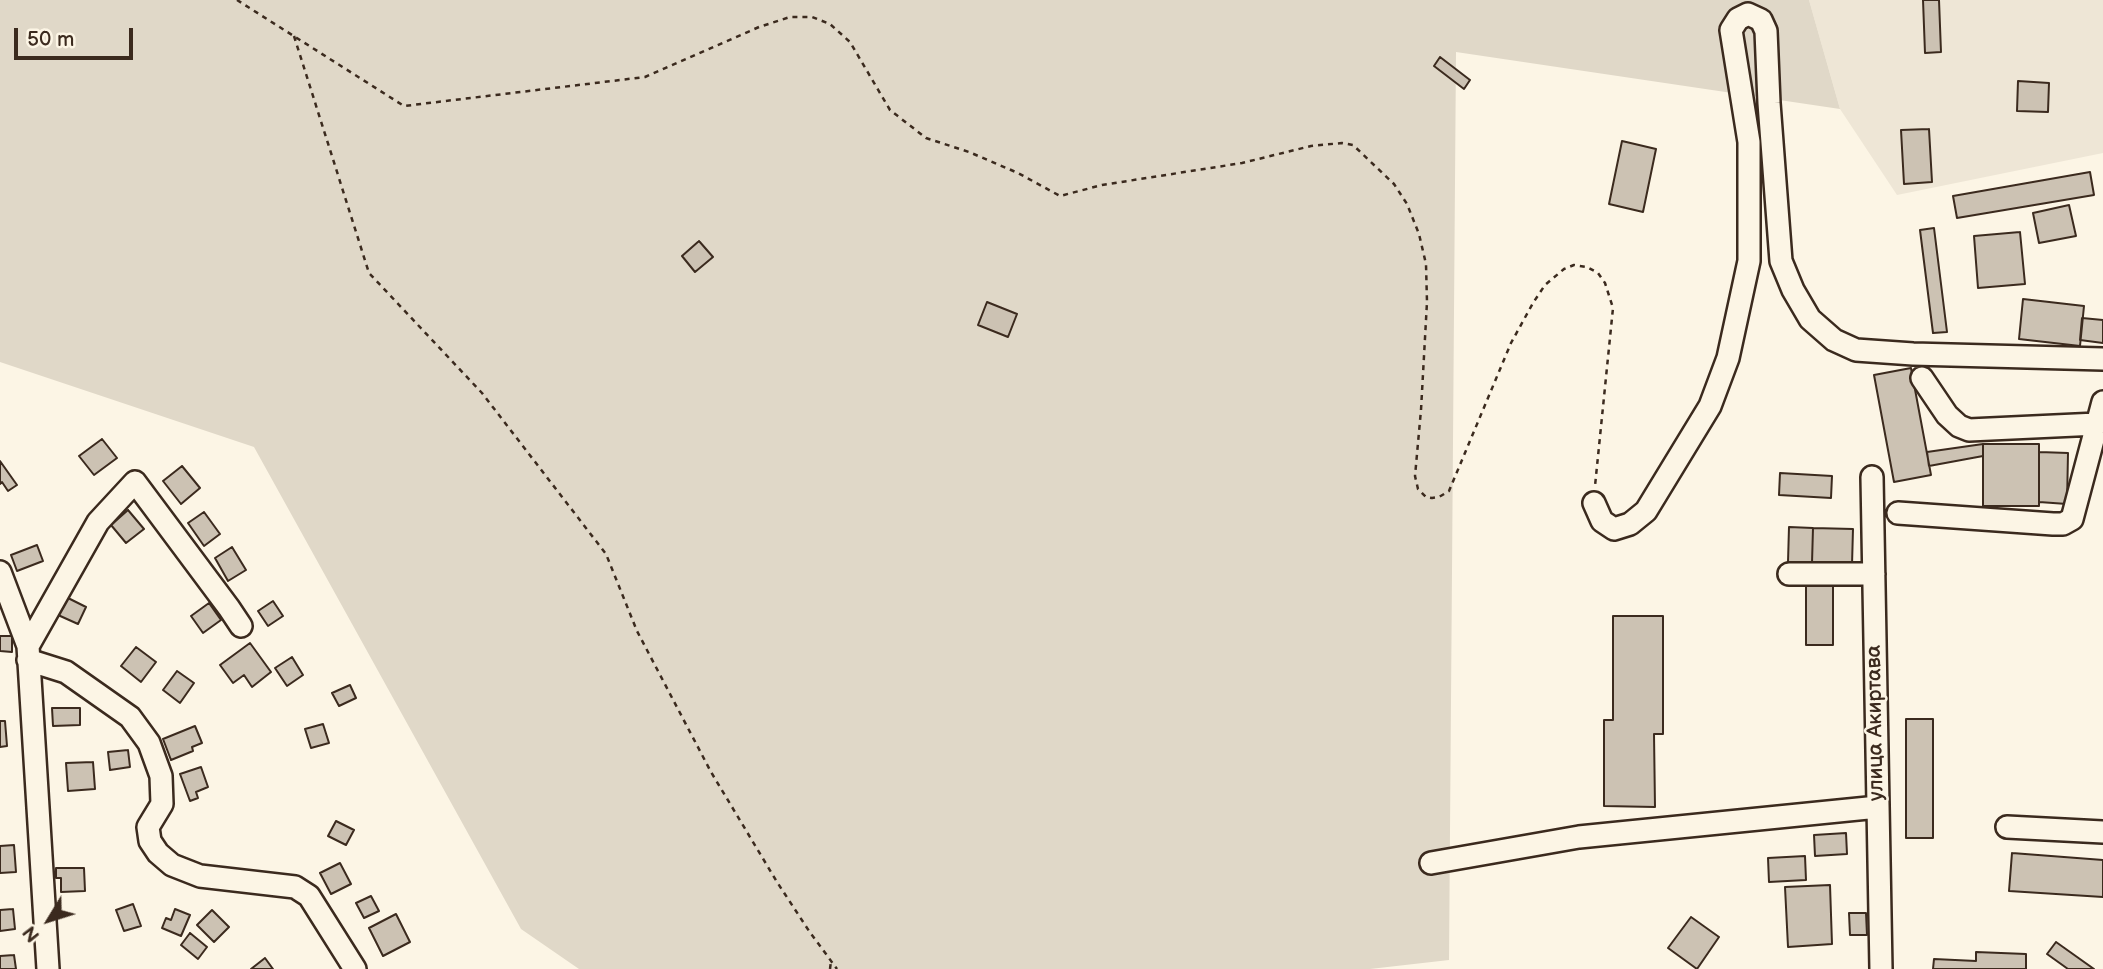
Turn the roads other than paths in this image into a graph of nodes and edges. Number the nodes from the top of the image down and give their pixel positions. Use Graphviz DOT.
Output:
graph roads {
  1 [pos="2103,359"];
  2 [pos="1922,378"];
  3 [pos="2103,402"];
  4 [pos="2097,424"];
  5 [pos="1872,477"];
  6 [pos="1594,503"];
  7 [pos="1898,513"];
  8 [pos="0,572"];
  9 [pos="1789,574"];
  10 [pos="1874,574"];
  11 [pos="241,626"];
  12 [pos="28,653"];
  13 [pos="1878,807"];
  14 [pos="2007,827"];
  15 [pos="2103,832"];
  16 [pos="1431,863"];
  17 [pos="48,969"];
  18 [pos="355,969"];
  19 [pos="1881,969"];
  1 -- 6 [label="street"];
  2 -- 4 [label="street"];
  3 -- 4 [label="street"];
  4 -- 7 [label="street"];
  5 -- 10 [label="street, улица Акиртава"];
  8 -- 12 [label="street"];
  9 -- 10 [label="street"];
  10 -- 13 [label="street, улица Акиртава"];
  11 -- 12 [label="street"];
  12 -- 17 [label="street"];
  12 -- 18 [label="street"];
  13 -- 16 [label="street"];
  13 -- 19 [label="street, улица Акиртава"];
  14 -- 15 [label="street"];
}
